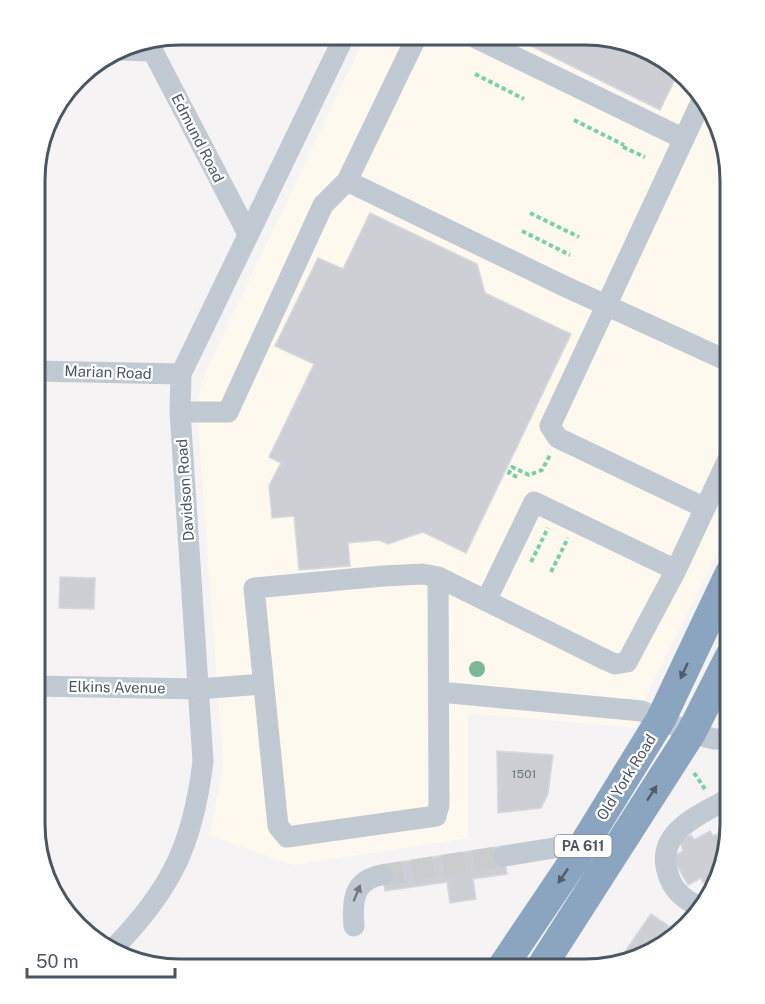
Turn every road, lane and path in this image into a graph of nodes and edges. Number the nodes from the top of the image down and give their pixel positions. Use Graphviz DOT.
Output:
graph roads {
  1 [pos="340,45"];
  2 [pos="413,45"];
  3 [pos="490,45"];
  4 [pos="151,49"];
  5 [pos="476,74"];
  6 [pos="524,99"];
  7 [pos="699,108"];
  8 [pos="574,120"];
  9 [pos="684,139"];
  10 [pos="645,157"];
  11 [pos="347,181"];
  12 [pos="530,213"];
  13 [pos="522,231"];
  14 [pos="248,234"];
  15 [pos="579,237"];
  16 [pos="570,255"];
  17 [pos="608,305"];
  18 [pos="720,357"];
  19 [pos="45,370"];
  20 [pos="181,374"];
  21 [pos="180,412"];
  22 [pos="545,465"];
  23 [pos="720,476"];
  24 [pos="517,477"];
  25 [pos="705,508"];
  26 [pos="555,512"];
  27 [pos="575,521"];
  28 [pos="531,562"];
  29 [pos="676,570"];
  30 [pos="551,572"];
  31 [pos="438,577"];
  32 [pos="720,594"];
  33 [pos="486,601"];
  34 [pos="720,676"];
  35 [pos="262,684"];
  36 [pos="45,686"];
  37 [pos="199,689"];
  38 [pos="440,692"];
  39 [pos="661,719"];
  40 [pos="691,733"];
  41 [pos="720,739"];
  42 [pos="690,767"];
  43 [pos="707,792"];
  44 [pos="720,803"];
  45 [pos="585,843"];
  46 [pos="504,856"];
  47 [pos="382,875"];
  48 [pos="694,902"];
  49 [pos="354,926"];
  50 [pos="118,944"];
  51 [pos="508,959"];
  52 [pos="546,959"];
  1 -- 14 [label="street, Davidson Road"];
  2 -- 11 [label="street"];
  3 -- 9 [label="street"];
  4 -- 14 [label="street, Edmund Road"];
  5 -- 6 [label="path"];
  7 -- 9 [label="street"];
  8 -- 10 [label="path"];
  9 -- 17 [label="street"];
  11 -- 17 [label="street"];
  11 -- 21 [label="street"];
  12 -- 15 [label="path"];
  13 -- 16 [label="path"];
  14 -- 20 [label="street, Davidson Road"];
  17 -- 18 [label="street"];
  17 -- 25 [label="street"];
  19 -- 20 [label="street, Marian Road"];
  20 -- 21 [label="street, Davidson Road"];
  21 -- 37 [label="street, Davidson Road"];
  22 -- 24 [label="path"];
  23 -- 25 [label="street"];
  25 -- 29 [label="street"];
  26 -- 27 [label="street"];
  26 -- 28 [label="path"];
  26 -- 33 [label="street"];
  27 -- 29 [label="street"];
  27 -- 30 [label="path"];
  29 -- 33 [label="street"];
  31 -- 33 [label="street"];
  31 -- 35 [label="street"];
  31 -- 38 [label="street"];
  32 -- 39 [label="highway, Old York Road / PA 611, one-way"];
  34 -- 40 [label="highway, Old York Road / PA 611"];
  35 -- 37 [label="street, Elkins Avenue"];
  35 -- 38 [label="street"];
  36 -- 37 [label="street, Elkins Avenue"];
  37 -- 50 [label="street, Davidson Road"];
  38 -- 39 [label="street"];
  39 -- 40 [label="street"];
  39 -- 45 [label="highway, Old York Road / PA 611"];
  40 -- 41 [label="street"];
  52 -- 40 [label="highway, Old York Road / PA 611, one-way"];
  42 -- 43 [label="path"];
  44 -- 48 [label="street"];
  45 -- 46 [label="street"];
  45 -- 51 [label="highway, Old York Road / PA 611, one-way"];
  49 -- 47 [label="street, one-way"];
}
